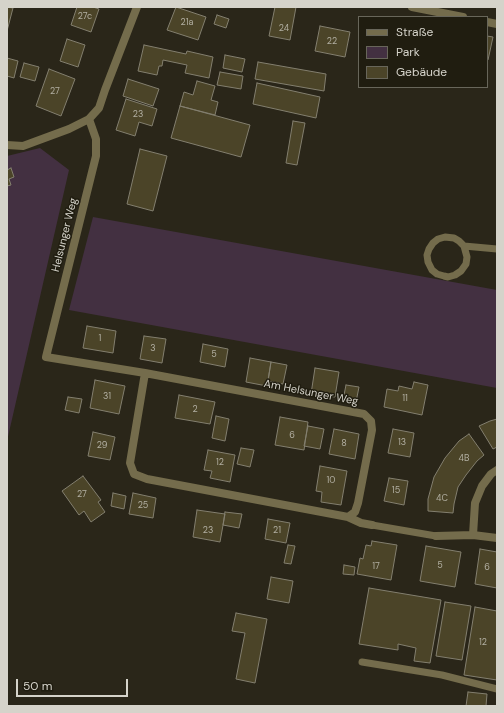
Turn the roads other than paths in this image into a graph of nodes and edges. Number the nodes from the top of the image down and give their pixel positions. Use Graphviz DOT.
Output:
graph roads {
  1 [pos="137,7"];
  2 [pos="412,7"];
  3 [pos="458,16"];
  4 [pos="89,119"];
  5 [pos="7,145"];
  6 [pos="464,246"];
  7 [pos="497,249"];
  8 [pos="46,357"];
  9 [pos="145,373"];
  10 [pos="497,470"];
  11 [pos="348,517"];
  12 [pos="372,525"];
  13 [pos="473,535"];
  14 [pos="436,536"];
  15 [pos="497,538"];
  16 [pos="362,662"];
  17 [pos="497,689"];
  1 -- 4 [label="street"];
  2 -- 3 [label="street"];
  4 -- 5 [label="street"];
  4 -- 8 [label="street, Helsunger Weg"];
  6 -- 6 [label="lane"];
  6 -- 7 [label="lane"];
  8 -- 9 [label="street, Am Helsunger Weg"];
  9 -- 11 [label="street"];
  9 -- 11 [label="street, Am Helsunger Weg"];
  10 -- 13 [label="street"];
  11 -- 12 [label="street"];
  12 -- 14 [label="lane"];
  13 -- 14 [label="street"];
  13 -- 15 [label="street"];
  16 -- 17 [label="lane"];
}
